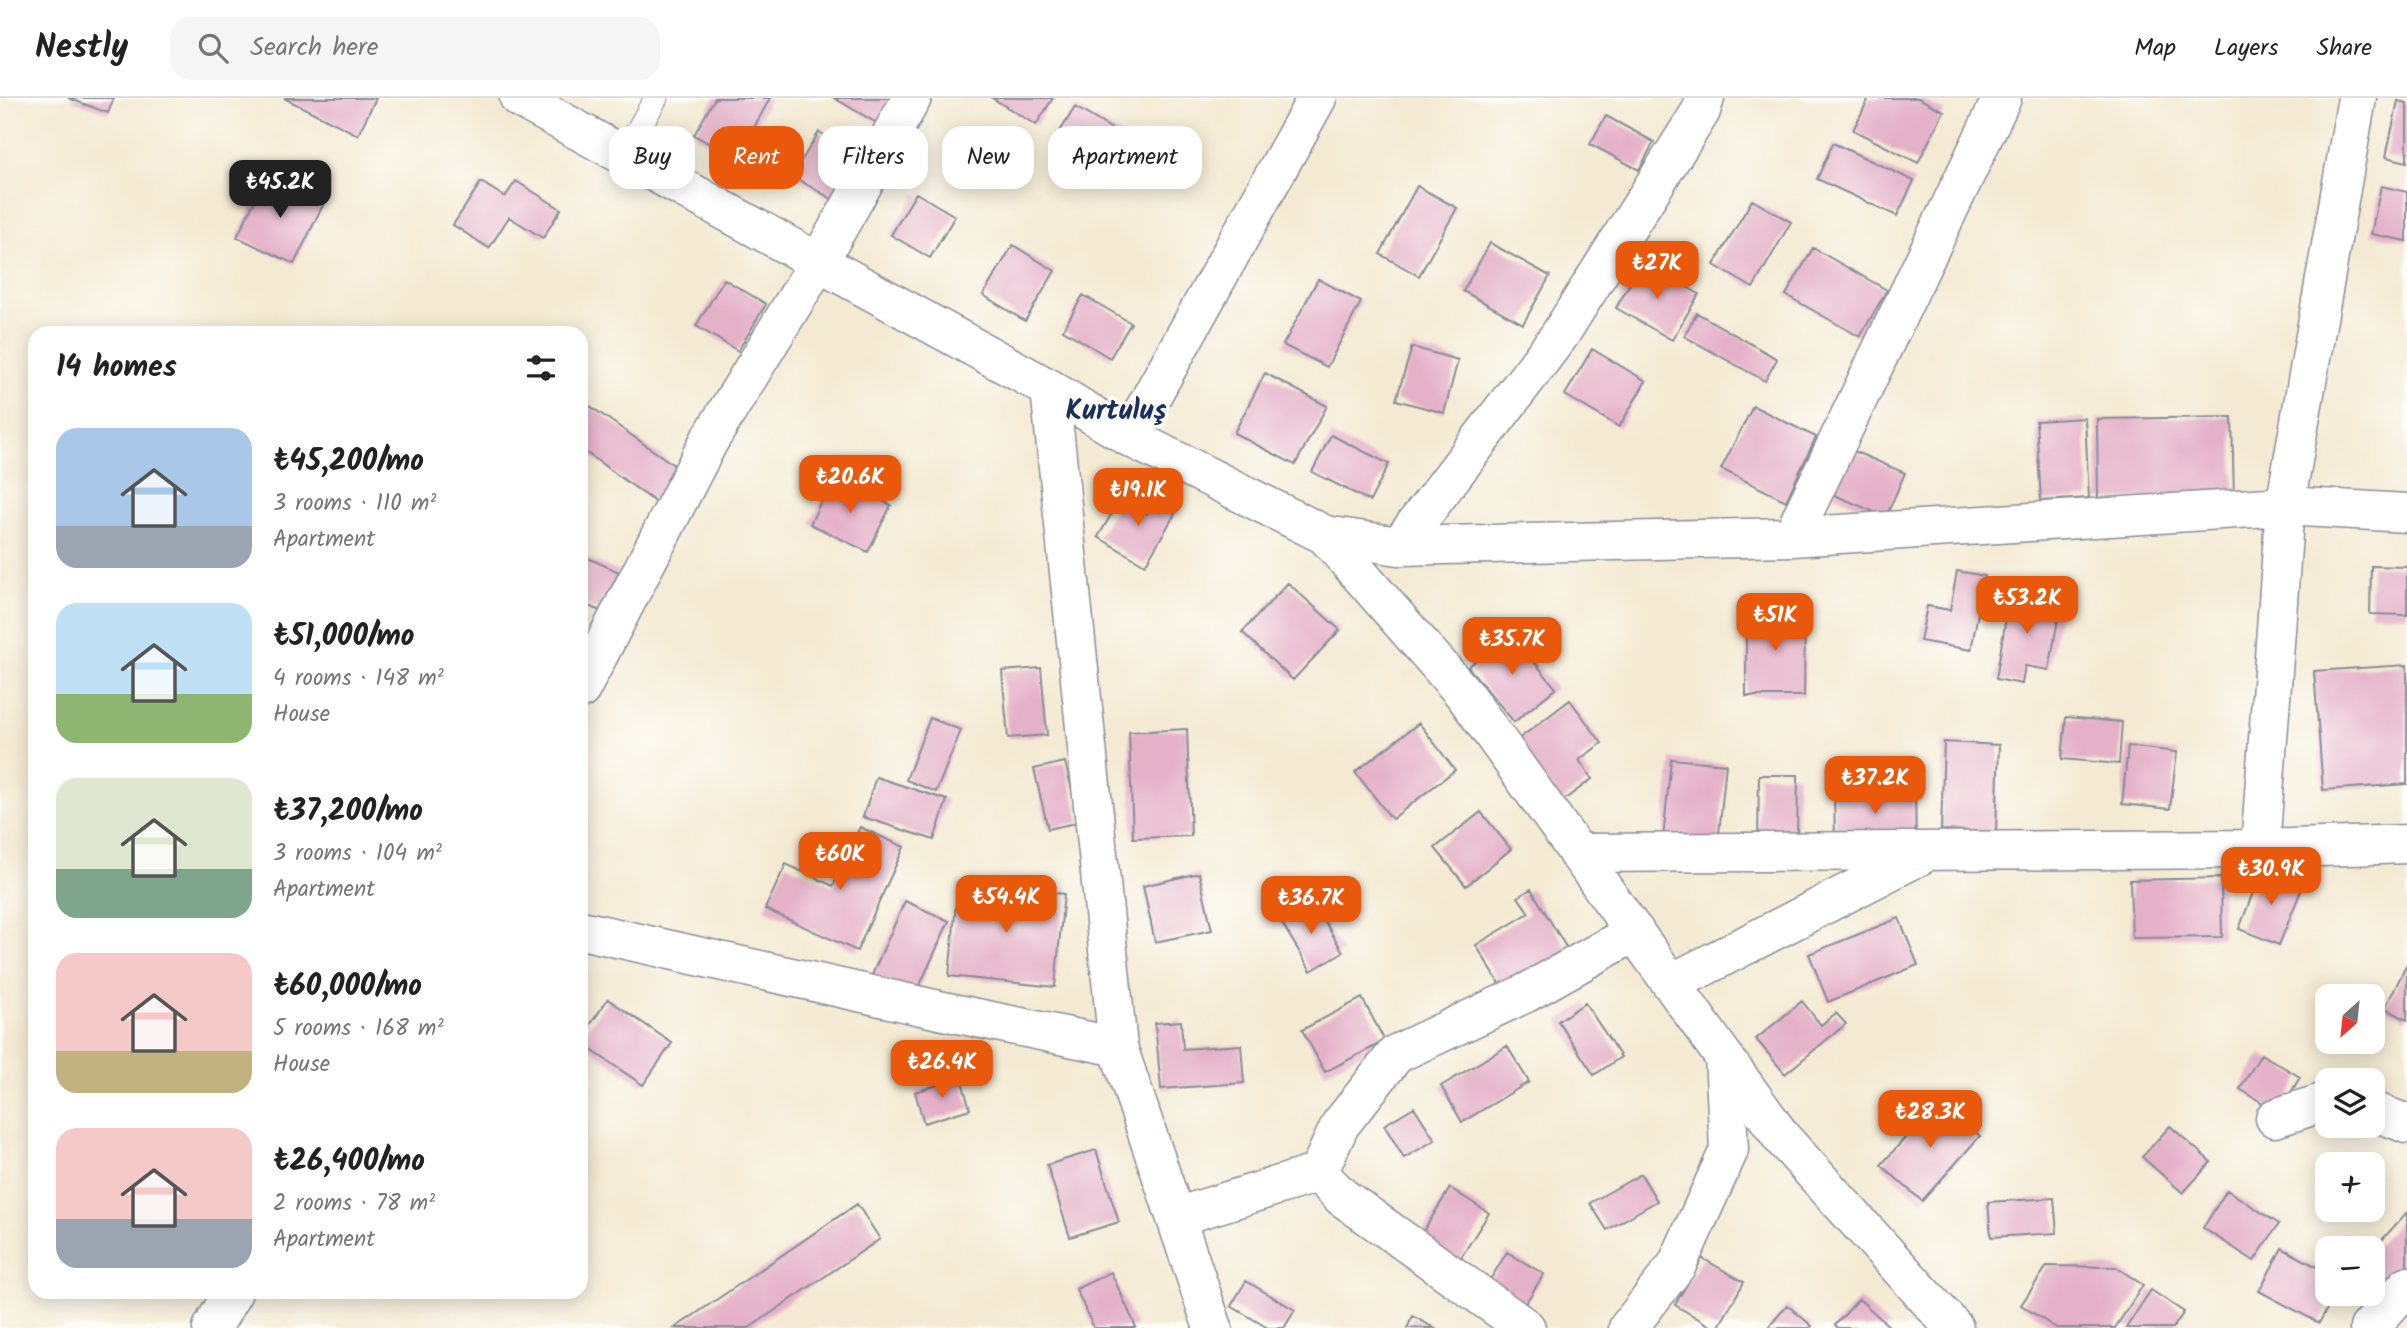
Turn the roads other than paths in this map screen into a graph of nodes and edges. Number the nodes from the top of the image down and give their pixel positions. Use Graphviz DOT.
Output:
graph roads {
  1 [pos="519,98"];
  2 [pos="656,98"];
  3 [pos="912,98"];
  4 [pos="1317,98"];
  5 [pos="2002,98"];
  6 [pos="2357,98"];
  7 [pos="1695,102"];
  8 [pos="640,126"];
  9 [pos="609,148"];
  10 [pos="683,189"];
  11 [pos="818,263"];
  12 [pos="1050,389"];
  13 [pos="1129,437"];
  14 [pos="2285,506"];
  15 [pos="2407,513"];
  16 [pos="1325,535"];
  17 [pos="1792,537"];
  18 [pos="1399,546"];
  19 [pos="588,675"];
  20 [pos="2407,844"];
  21 [pos="2260,849"];
  22 [pos="1931,850"];
  23 [pos="1577,853"];
  24 [pos="588,932"];
  25 [pos="1635,932"];
  26 [pos="1672,983"];
  27 [pos="1118,1047"];
  28 [pos="1724,1057"];
  29 [pos="2315,1105"];
  30 [pos="2385,1116"];
  31 [pos="2275,1118"];
  32 [pos="2407,1124"];
  33 [pos="1318,1173"];
  34 [pos="1176,1217"];
  35 [pos="2407,1286"];
  36 [pos="229,1299"];
  37 [pos="212,1328"];
  38 [pos="1213,1328"];
  39 [pos="1526,1328"];
  40 [pos="1628,1328"];
  41 [pos="1954,1328"];
  42 [pos="2369,1328"];
  1 -- 9 [label="street"];
  2 -- 8 [label="lane"];
  3 -- 11 [label="street"];
  4 -- 13 [label="street"];
  5 -- 17 [label="street"];
  6 -- 14 [label="street"];
  7 -- 18 [label="street"];
  10 -- 11 [label="street"];
  11 -- 12 [label="street"];
  11 -- 19 [label="street"];
  12 -- 13 [label="street"];
  12 -- 27 [label="street"];
  13 -- 16 [label="street"];
  14 -- 15 [label="street"];
  14 -- 17 [label="street"];
  14 -- 21 [label="street"];
  16 -- 18 [label="street"];
  16 -- 23 [label="street"];
  17 -- 18 [label="street"];
  20 -- 21 [label="street"];
  21 -- 22 [label="street"];
  22 -- 23 [label="street"];
  22 -- 26 [label="street"];
  23 -- 25 [label="street"];
  24 -- 27 [label="street"];
  25 -- 26 [label="street"];
  25 -- 33 [label="street"];
  26 -- 28 [label="street"];
  27 -- 34 [label="street"];
  28 -- 40 [label="street"];
  28 -- 41 [label="street"];
  29 -- 31 [label="street"];
  30 -- 32 [label="street"];
  33 -- 34 [label="street"];
  33 -- 39 [label="street"];
  34 -- 38 [label="street"];
  35 -- 42 [label="street"];
  36 -- 37 [label="street"];
}
